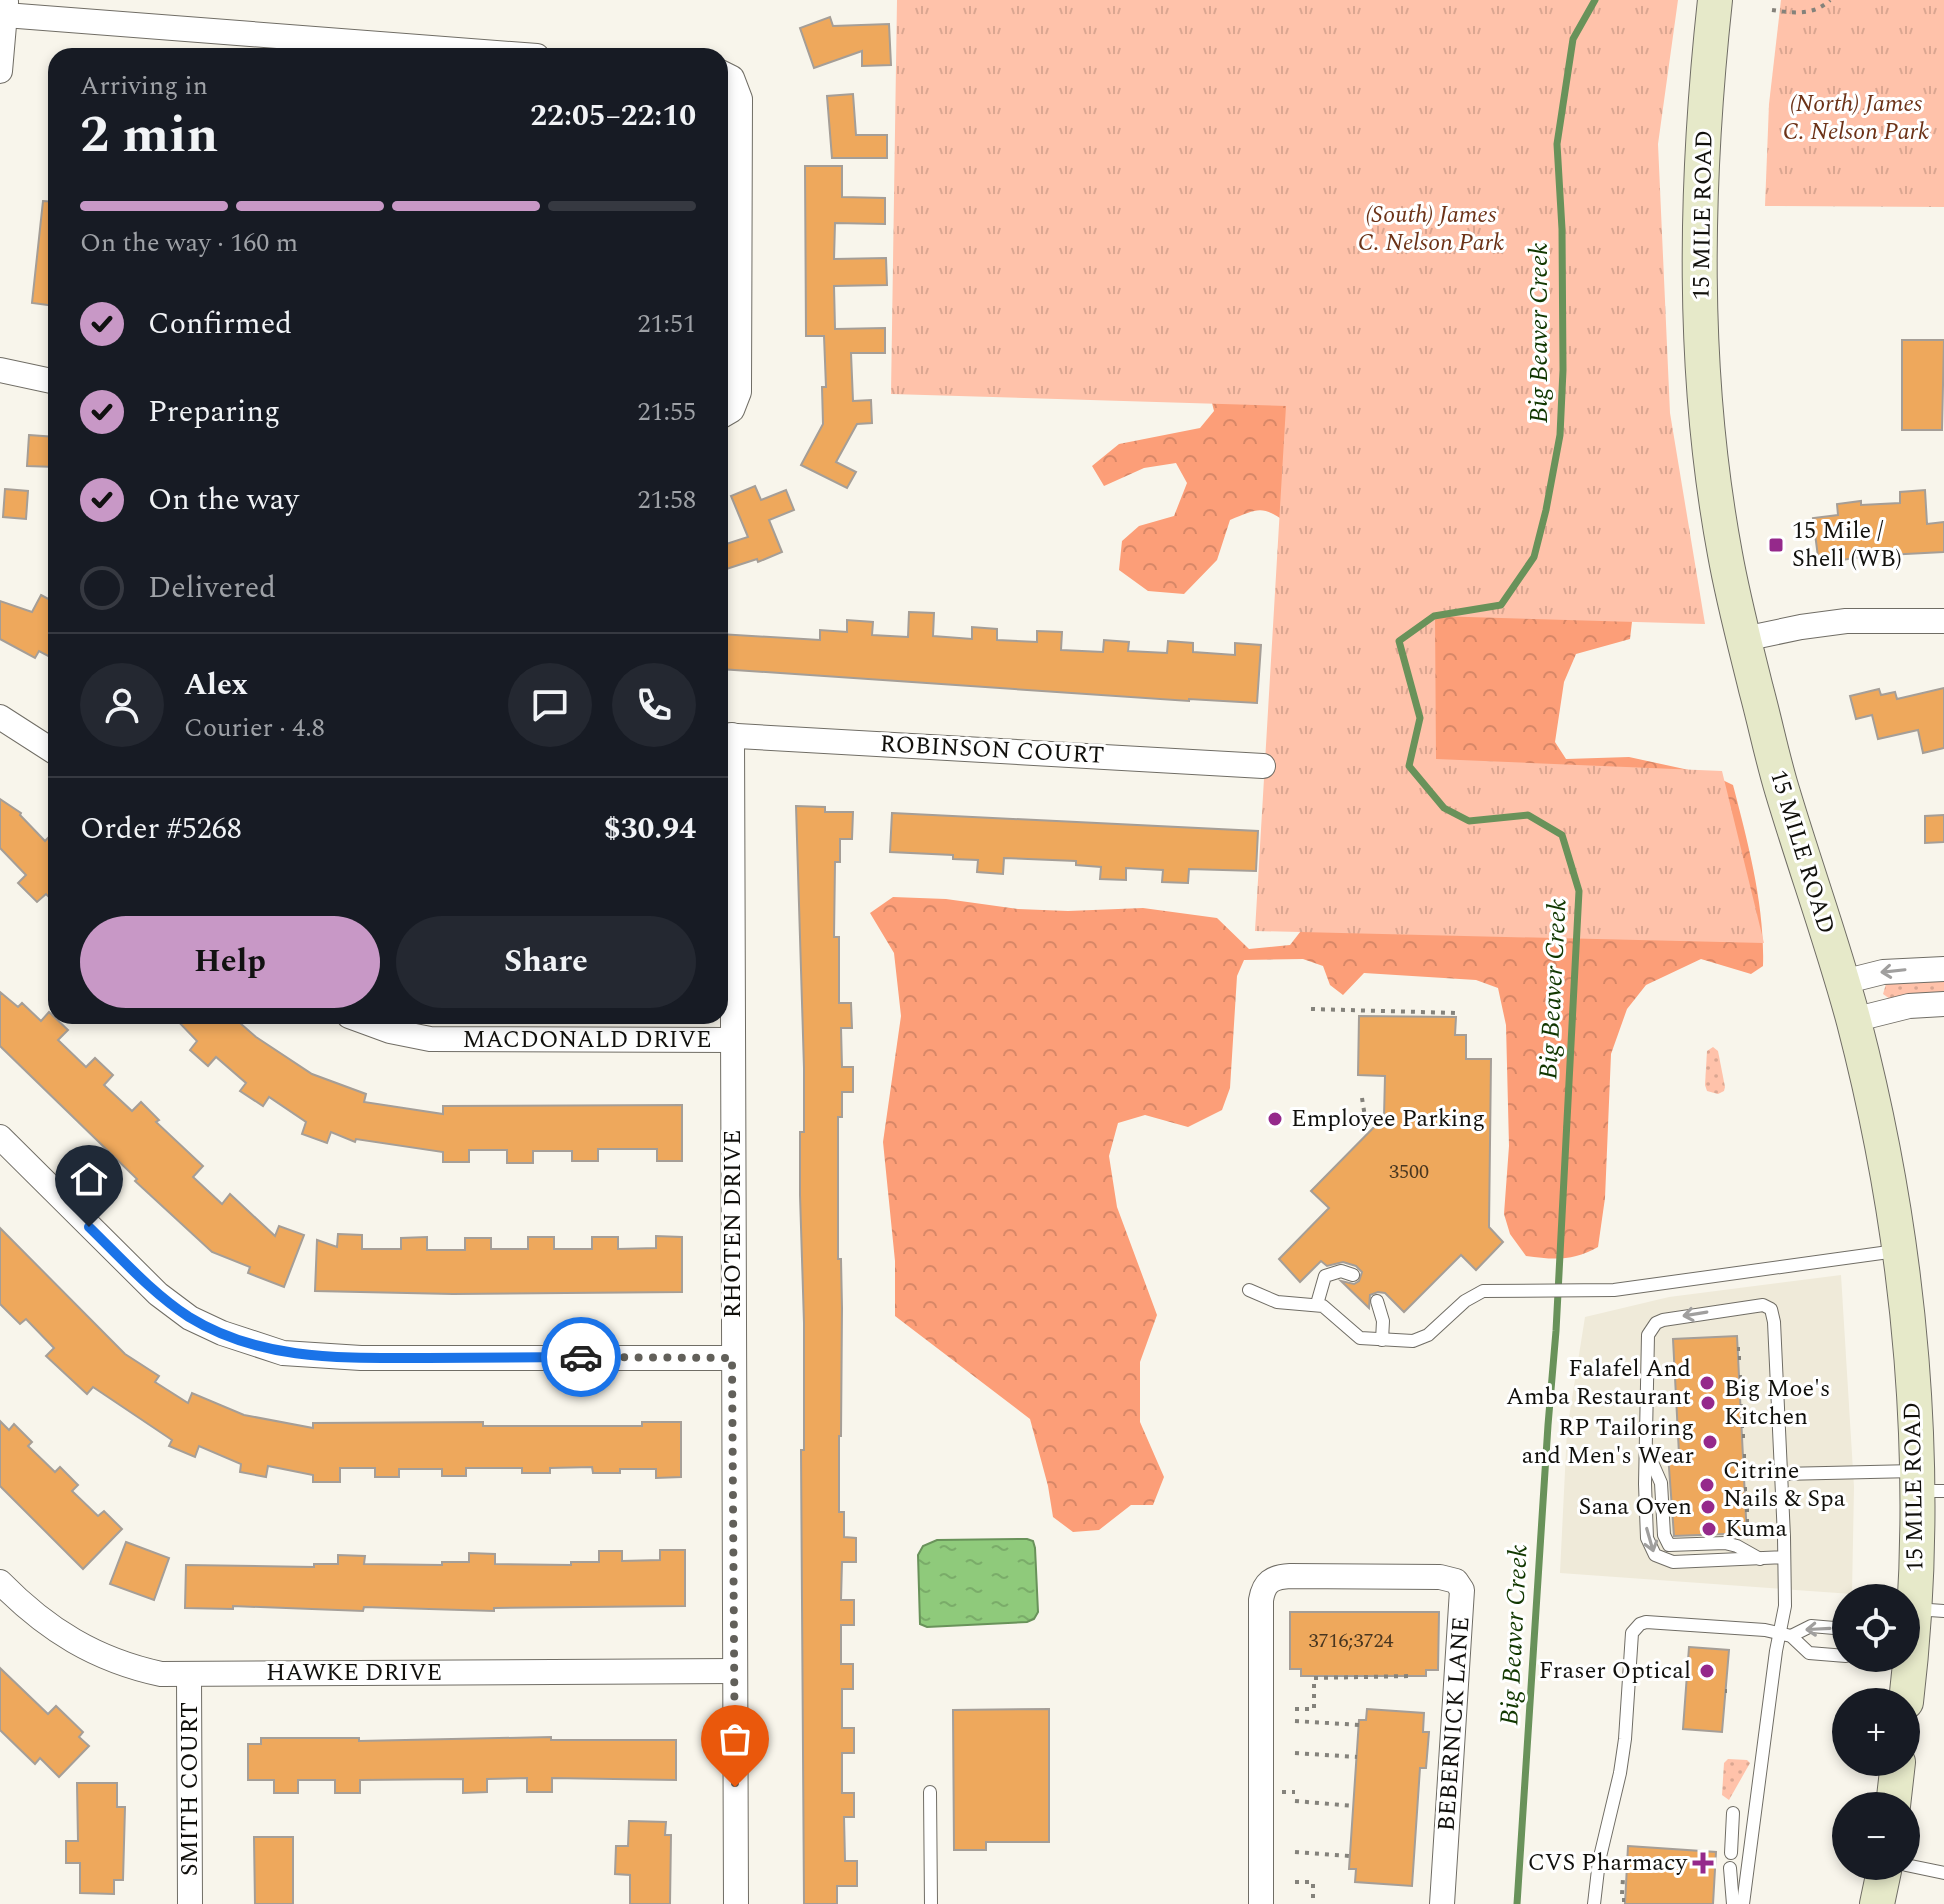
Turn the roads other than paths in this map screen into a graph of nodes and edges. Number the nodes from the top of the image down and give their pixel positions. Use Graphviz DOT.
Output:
graph roads {
  1 [pos="1715,0"];
  2 [pos="5,8"];
  3 [pos="448,48"];
  4 [pos="0,71"];
  5 [pos="728,76"];
  6 [pos="0,370"];
  7 [pos="48,380"];
  8 [pos="728,412"];
  9 [pos="1944,621"];
  10 [pos="1744,639"];
  11 [pos="0,717"];
  12 [pos="728,735"];
  13 [pos="48,748"];
  14 [pos="1263,766"];
  15 [pos="728,837"];
  16 [pos="1944,969"];
  17 [pos="1843,982"];
  18 [pos="1944,1004"];
  19 [pos="1853,1020"];
  20 [pos="371,1024"];
  21 [pos="732,1040"];
  22 [pos="0,1137"];
  23 [pos="1899,1251"];
  24 [pos="1353,1275"];
  25 [pos="1249,1290"];
  26 [pos="1377,1301"];
  27 [pos="1317,1304"];
  28 [pos="1382,1340"];
  29 [pos="732,1358"];
  30 [pos="1781,1474"];
  31 [pos="1925,1484"];
  32 [pos="1784,1557"];
  33 [pos="0,1582"];
  34 [pos="1920,1588"];
  35 [pos="1832,1628"];
  36 [pos="1785,1634"];
  37 [pos="1832,1655"];
  38 [pos="735,1671"];
  39 [pos="189,1675"];
  40 [pos="930,1792"];
  41 [pos="1733,1813"];
  42 [pos="1731,1853"];
  43 [pos="1730,1868"];
  44 [pos="1920,1868"];
  45 [pos="1944,1873"];
  46 [pos="1882,1880"];
  47 [pos="190,1904"];
  48 [pos="736,1904"];
  49 [pos="931,1904"];
  50 [pos="1261,1904"];
  51 [pos="1442,1904"];
  52 [pos="1594,1904"];
  53 [pos="1733,1904"];
  54 [pos="1743,1904"];
  55 [pos="1877,1904"];
  1 -- 10 [label="main road, 15 MILE ROAD"];
  2 -- 3 [label="street"];
  2 -- 4 [label="street"];
  5 -- 8 [label="street"];
  6 -- 7 [label="street"];
  9 -- 10 [label="street"];
  10 -- 17 [label="main road, 15 MILE ROAD"];
  11 -- 13 [label="street"];
  12 -- 14 [label="street, ROBINSON COURT"];
  15 -- 21 [label="street, RHOTEN DRIVE"];
  16 -- 17 [label="street, one-way"];
  17 -- 19 [label="main road, 15 MILE ROAD"];
  18 -- 19 [label="street"];
  19 -- 23 [label="main road, 15 MILE ROAD"];
  20 -- 21 [label="street, MACDONALD DRIVE"];
  21 -- 29 [label="street, RHOTEN DRIVE"];
  22 -- 29 [label="street"];
  23 -- 28 [label="lane"];
  23 -- 31 [label="main road, 15 MILE ROAD"];
  24 -- 27 [label="lane"];
  25 -- 27 [label="lane"];
  26 -- 28 [label="lane"];
  27 -- 28 [label="lane"];
  29 -- 38 [label="street, RHOTEN DRIVE"];
  30 -- 31 [label="lane"];
  30 -- 32 [label="lane"];
  30 -- 32 [label="lane, one-way"];
  31 -- 34 [label="main road, 15 MILE ROAD"];
  32 -- 36 [label="lane"];
  33 -- 39 [label="street, HAWKE DRIVE"];
  35 -- 36 [label="lane, one-way"];
  36 -- 37 [label="lane"];
  36 -- 52 [label="lane"];
  36 -- 54 [label="lane"];
  38 -- 39 [label="street, HAWKE DRIVE"];
  38 -- 48 [label="street, RHOTEN DRIVE"];
  39 -- 47 [label="street, SMITH COURT"];
  40 -- 49 [label="lane"];
  41 -- 42 [label="lane"];
  43 -- 53 [label="lane"];
  44 -- 45 [label="lane"];
  46 -- 55 [label="main road"];
  50 -- 51 [label="street, BEBERNICK LANE"];
}
